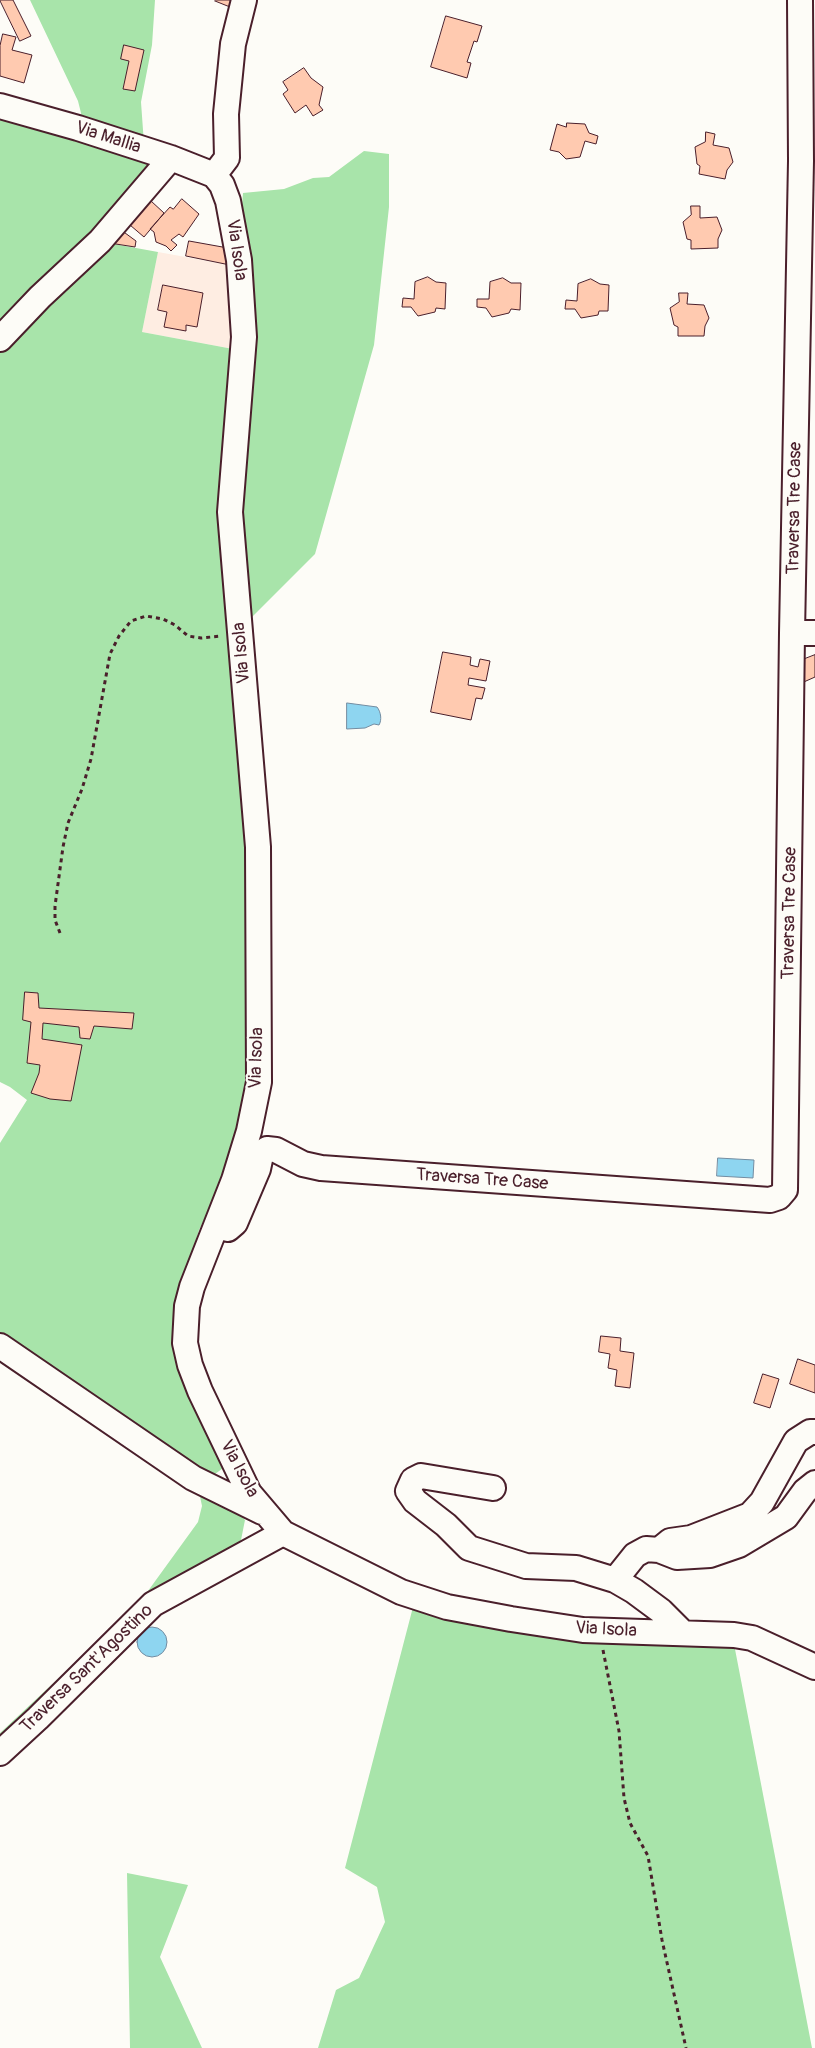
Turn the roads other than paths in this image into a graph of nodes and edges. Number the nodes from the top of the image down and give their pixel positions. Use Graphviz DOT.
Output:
graph roads {
  1 [pos="244,0"];
  2 [pos="800,0"];
  3 [pos="808,85"];
  4 [pos="0,106"];
  5 [pos="171,158"];
  6 [pos="808,161"];
  7 [pos="214,176"];
  8 [pos="806,326"];
  9 [pos="0,339"];
  10 [pos="805,526"];
  11 [pos="804,633"];
  12 [pos="212,1238"];
  13 [pos="0,1346"];
  14 [pos="815,1432"];
  15 [pos="815,1483"];
  16 [pos="493,1488"];
  17 [pos="264,1513"];
  18 [pos="283,1533"];
  19 [pos="659,1550"];
  20 [pos="616,1580"];
  21 [pos="684,1632"];
  22 [pos="815,1667"];
  23 [pos="0,1753"];
  1 -- 7 [label="street"];
  2 -- 3 [label="street, Traversa Tre Case"];
  3 -- 6 [label="street, Traversa Tre Case"];
  4 -- 5 [label="street, Via Mallia"];
  5 -- 7 [label="street, Via Mallia"];
  5 -- 9 [label="street"];
  6 -- 8 [label="street, Traversa Tre Case"];
  7 -- 12 [label="street, Via Isola"];
  8 -- 10 [label="street, Traversa Tre Case"];
  10 -- 11 [label="street, Traversa Tre Case"];
  11 -- 12 [label="street, Traversa Tre Case"];
  12 -- 17 [label="street, Via Isola"];
  13 -- 17 [label="street"];
  14 -- 19 [label="street"];
  15 -- 19 [label="street"];
  16 -- 20 [label="street"];
  17 -- 18 [label="street, Via Isola"];
  18 -- 21 [label="street, Via Isola"];
  18 -- 23 [label="street, Traversa Sant'Agostino"];
  19 -- 20 [label="street"];
  20 -- 21 [label="street"];
  21 -- 22 [label="street, Via Isola"];
}
